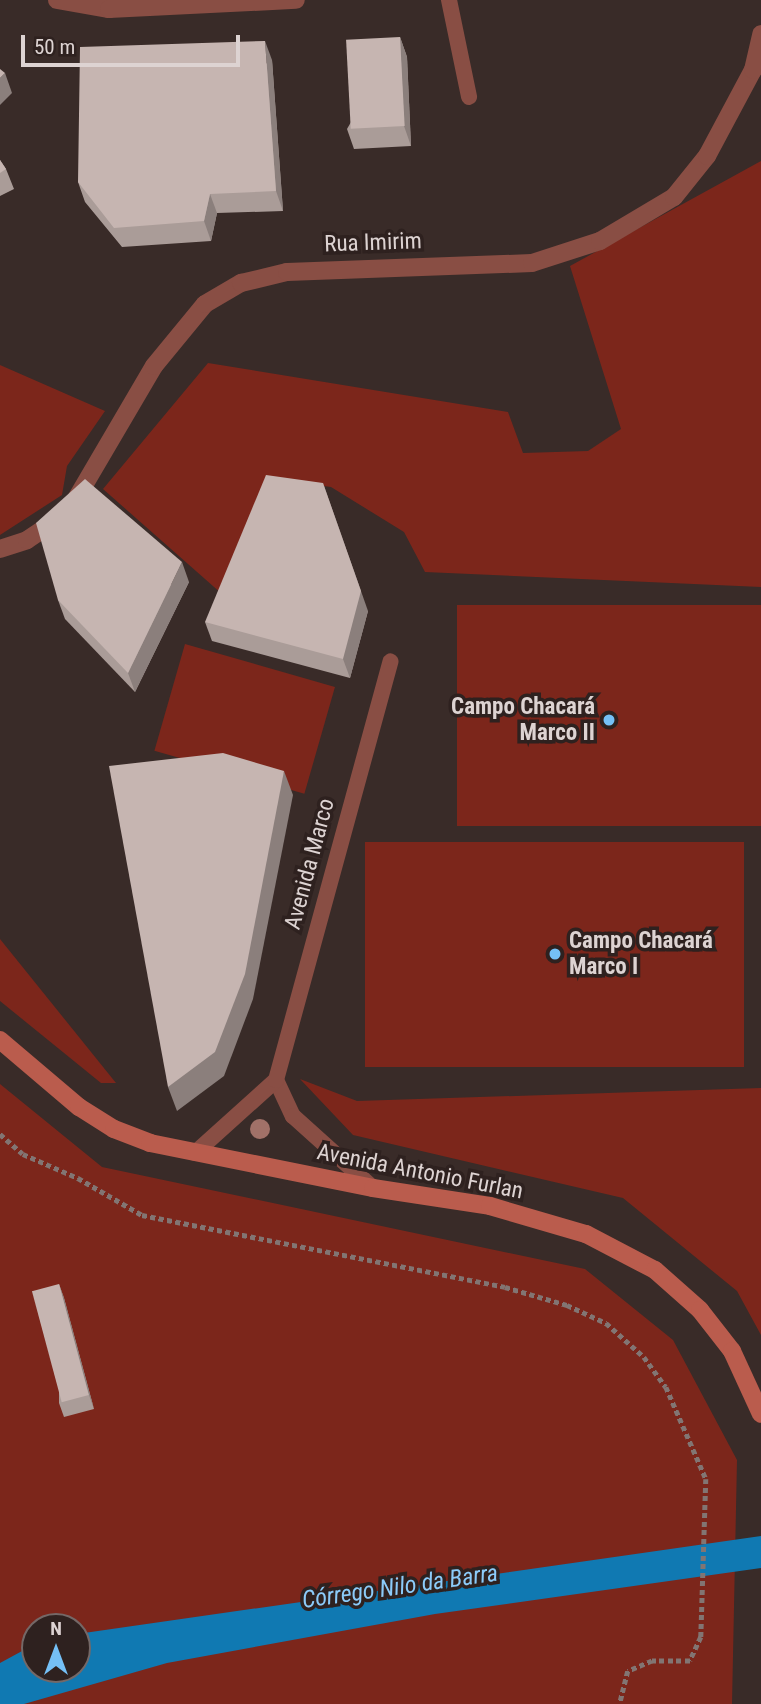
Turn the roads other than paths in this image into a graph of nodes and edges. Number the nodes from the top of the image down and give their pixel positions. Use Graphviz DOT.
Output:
graph roads {
  1 [pos="57,0"];
  2 [pos="296,0"];
  3 [pos="449,0"];
  4 [pos="761,34"];
  5 [pos="469,97"];
  6 [pos="0,549"];
  7 [pos="391,661"];
  8 [pos="0,1040"];
  9 [pos="276,1080"];
  10 [pos="195,1153"];
  11 [pos="373,1188"];
  12 [pos="761,1414"];
  1 -- 2 [label="street"];
  3 -- 5 [label="lane"];
  4 -- 6 [label="street, Rua Imirim"];
  7 -- 9 [label="lane, Avenida Marco"];
  8 -- 10 [label="main road"];
  9 -- 10 [label="lane"];
  9 -- 11 [label="lane"];
  10 -- 11 [label="main road, Avenida Antonio Furlan"];
  11 -- 12 [label="main road, Avenida Antonio Furlan"];
}
